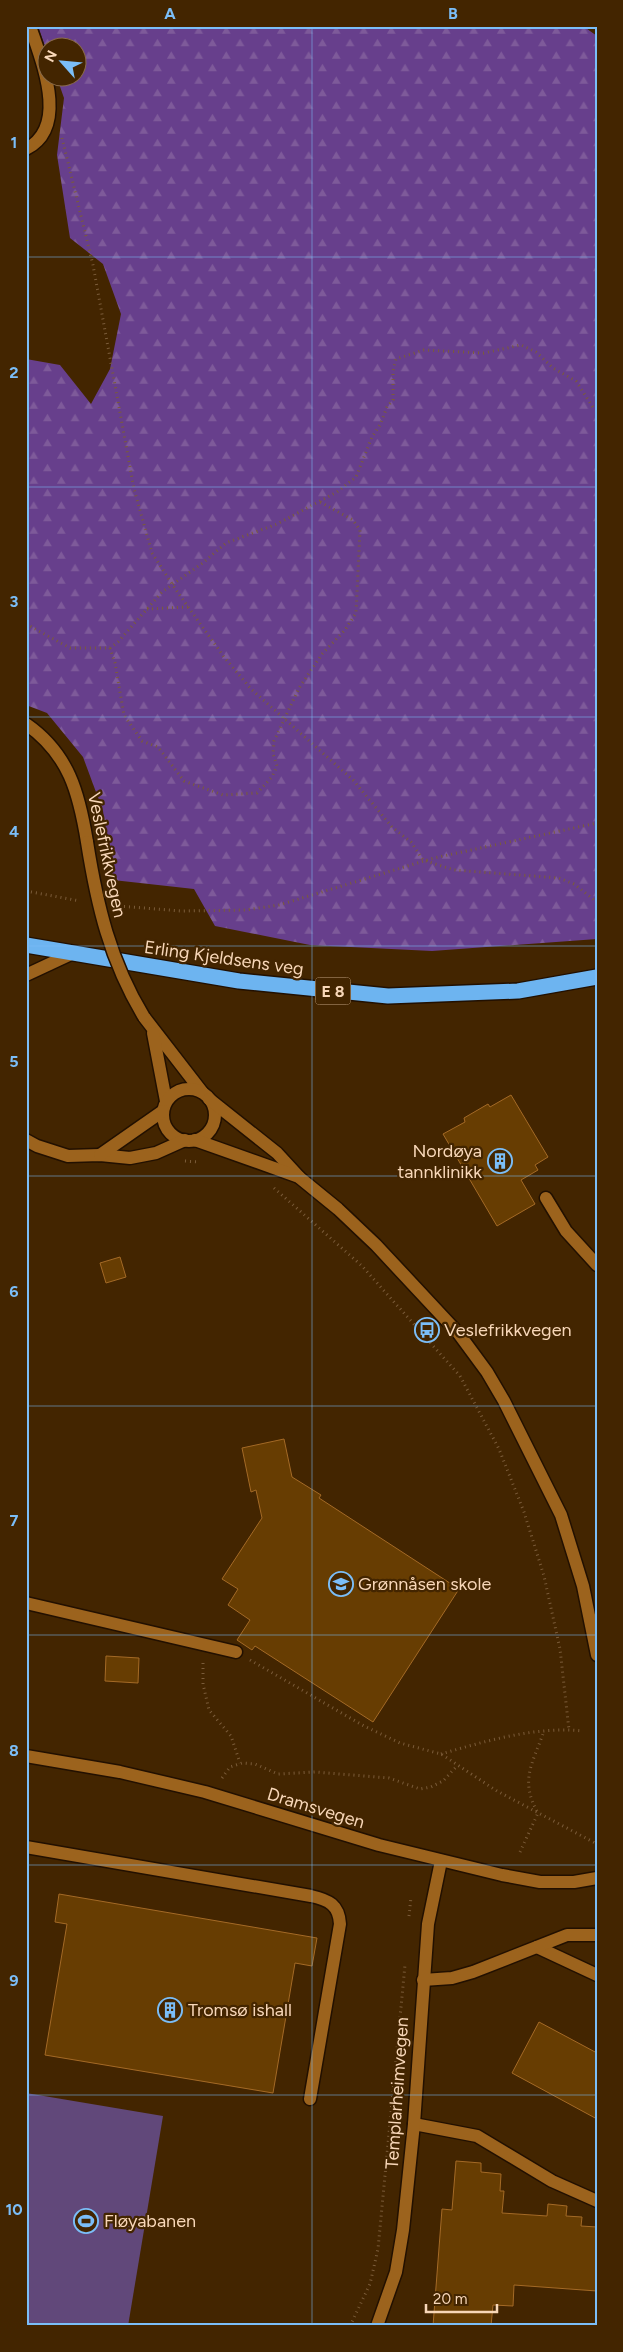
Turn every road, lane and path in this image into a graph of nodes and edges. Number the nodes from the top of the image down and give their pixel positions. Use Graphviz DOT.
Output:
graph roads {
  1 [pos="30,26"];
  2 [pos="50,112"];
  3 [pos="26,149"];
  4 [pos="597,410"];
  5 [pos="319,502"];
  6 [pos="172,585"];
  7 [pos="188,607"];
  8 [pos="147,608"];
  9 [pos="26,624"];
  10 [pos="110,648"];
  11 [pos="284,720"];
  12 [pos="26,724"];
  13 [pos="597,823"];
  14 [pos="423,860"];
  15 [pos="26,891"];
  16 [pos="597,902"];
  17 [pos="89,903"];
  18 [pos="117,906"];
  19 [pos="26,945"];
  20 [pos="71,954"];
  21 [pos="26,975"];
  22 [pos="597,977"];
  23 [pos="153,1030"];
  24 [pos="206,1096"];
  25 [pos="165,1106"];
  26 [pos="26,1140"];
  27 [pos="190,1140"];
  28 [pos="100,1155"];
  29 [pos="201,1162"];
  30 [pos="176,1163"];
  31 [pos="300,1178"];
  32 [pos="269,1184"];
  33 [pos="546,1198"];
  34 [pos="597,1266"];
  35 [pos="26,1603"];
  36 [pos="595,1636"];
  37 [pos="203,1644"];
  38 [pos="236,1652"];
  39 [pos="597,1655"];
  40 [pos="569,1730"];
  41 [pos="544,1731"];
  42 [pos="583,1732"];
  43 [pos="440,1754"];
  44 [pos="26,1756"];
  45 [pos="240,1764"];
  46 [pos="457,1766"];
  47 [pos="214,1795"];
  48 [pos="538,1813"];
  49 [pos="597,1844"];
  50 [pos="26,1847"];
  51 [pos="520,1852"];
  52 [pos="441,1861"];
  53 [pos="597,1878"];
  54 [pos="411,1897"];
  55 [pos="408,1924"];
  56 [pos="597,1935"];
  57 [pos="537,1947"];
  58 [pos="405,1962"];
  59 [pos="597,1975"];
  60 [pos="423,1980"];
  61 [pos="310,2099"];
  62 [pos="414,2124"];
  63 [pos="597,2201"];
  64 [pos="350,2326"];
  65 [pos="377,2326"];
  1 -- 2 [label="street"];
  2 -- 3 [label="street"];
  2 -- 6 [label="path"];
  4 -- 5 [label="path"];
  5 -- 6 [label="path"];
  5 -- 11 [label="path"];
  6 -- 7 [label="path"];
  6 -- 8 [label="path"];
  7 -- 8 [label="path"];
  7 -- 11 [label="path"];
  8 -- 10 [label="path"];
  9 -- 10 [label="path"];
  10 -- 11 [label="path"];
  11 -- 14 [label="path"];
  12 -- 23 [label="street, Veslefrikkvegen, bridge"];
  13 -- 14 [label="path"];
  14 -- 16 [label="path"];
  14 -- 18 [label="path"];
  15 -- 17 [label="path"];
  19 -- 20 [label="highway, Erling Kjeldsens veg / E 8"];
  20 -- 21 [label="street"];
  20 -- 22 [label="highway, Erling Kjeldsens veg / E 8"];
  23 -- 24 [label="street, Veslefrikkvegen"];
  23 -- 25 [label="street, Veslefrikkvegen"];
  24 -- 25 [label="street"];
  24 -- 27 [label="street"];
  24 -- 31 [label="street, Veslefrikkvegen"];
  25 -- 27 [label="street"];
  25 -- 28 [label="street"];
  26 -- 28 [label="street"];
  27 -- 28 [label="street"];
  27 -- 31 [label="street, Veslefrikkvegen"];
  29 -- 30 [label="path"];
  31 -- 36 [label="street, Veslefrikkvegen"];
  32 -- 40 [label="path"];
  33 -- 34 [label="street"];
  35 -- 37 [label="street"];
  36 -- 39 [label="street, Veslefrikkvegen"];
  37 -- 38 [label="street"];
  37 -- 45 [label="path"];
  38 -- 43 [label="path"];
  40 -- 41 [label="path"];
  40 -- 42 [label="path"];
  41 -- 43 [label="path"];
  41 -- 48 [label="path"];
  43 -- 46 [label="path"];
  44 -- 47 [label="street, Dramsvegen"];
  45 -- 46 [label="path"];
  45 -- 47 [label="path"];
  46 -- 48 [label="path"];
  47 -- 52 [label="street, Dramsvegen"];
  48 -- 49 [label="path"];
  48 -- 51 [label="path"];
  50 -- 61 [label="street"];
  52 -- 53 [label="street, Dramsvegen"];
  52 -- 60 [label="street, Templarheimvegen"];
  54 -- 55 [label="path"];
  56 -- 57 [label="street"];
  57 -- 59 [label="street"];
  57 -- 60 [label="street"];
  58 -- 64 [label="path"];
  60 -- 62 [label="street, Templarheimvegen"];
  62 -- 63 [label="street"];
  62 -- 65 [label="street, Templarheimvegen"];
}
